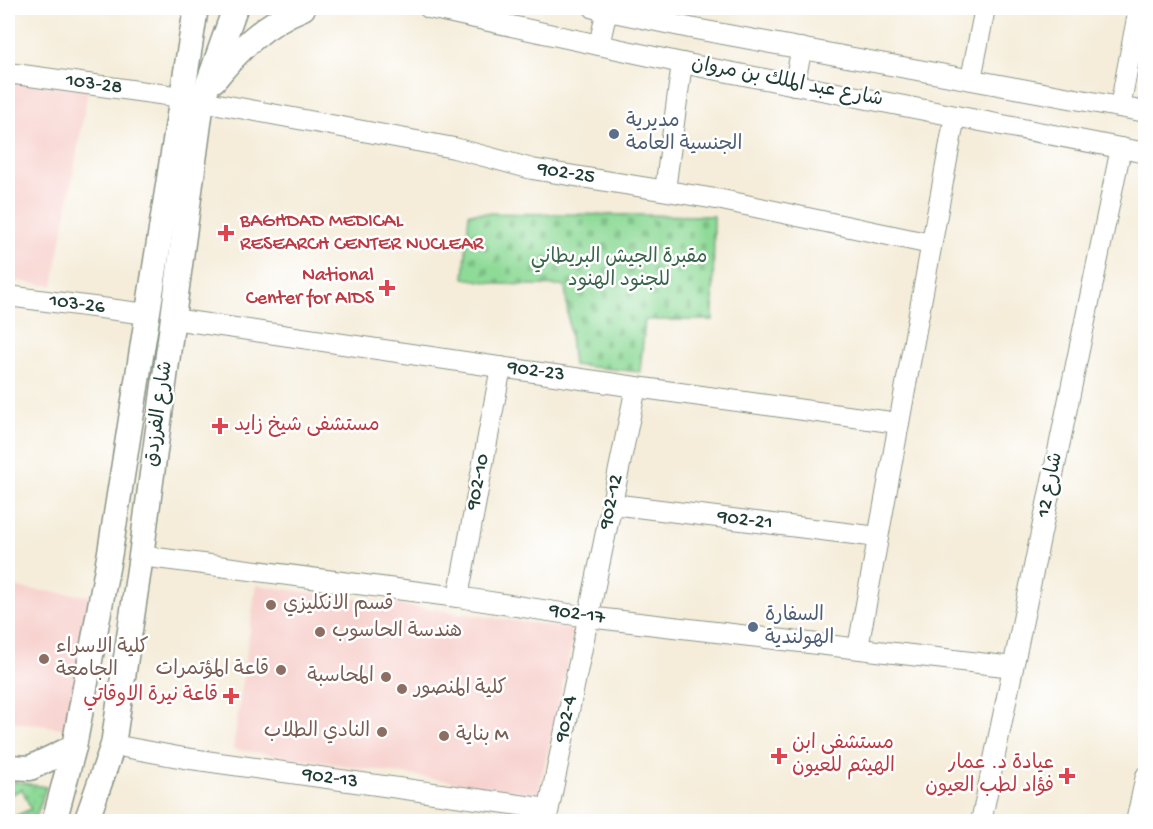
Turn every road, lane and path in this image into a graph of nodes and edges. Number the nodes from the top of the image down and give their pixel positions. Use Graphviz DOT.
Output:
graph roads {
  1 [pos="196,8"];
  2 [pos="235,8"];
  3 [pos="303,8"];
  4 [pos="429,8"];
  5 [pos="985,8"];
  6 [pos="1139,8"];
  7 [pos="600,9"];
  8 [pos="600,45"];
  9 [pos="802,48"];
  10 [pos="682,63"];
  11 [pos="8,73"];
  12 [pos="971,79"];
  13 [pos="794,85"];
  14 [pos="196,96"];
  15 [pos="1120,107"];
  16 [pos="1146,112"];
  17 [pos="956,116"];
  18 [pos="1121,148"];
  19 [pos="1146,153"];
  20 [pos="665,190"];
  21 [pos="931,244"];
  22 [pos="8,296"];
  23 [pos="147,314"];
  24 [pos="173,319"];
  25 [pos="501,367"];
  26 [pos="636,387"];
  27 [pos="898,423"];
  28 [pos="612,504"];
  29 [pos="878,537"];
  30 [pos="141,556"];
  31 [pos="458,597"];
  32 [pos="588,617"];
  33 [pos="858,648"];
  34 [pos="1013,667"];
  35 [pos="113,745"];
  36 [pos="74,747"];
  37 [pos="8,767"];
  38 [pos="1146,776"];
  39 [pos="547,815"];
  40 [pos="54,822"];
  41 [pos="86,822"];
  42 [pos="981,822"];
  43 [pos="1137,822"];
  1 -- 14 [label="main road, شارع الفرزدق"];
  2 -- 14 [label="main road, شارع الفرزدق"];
  3 -- 14 [label="main road"];
  4 -- 8 [label="street, شارع عبد الملك بن مروان"];
  5 -- 12 [label="street"];
  6 -- 15 [label="street"];
  7 -- 8 [label="street"];
  7 -- 9 [label="street, شارع عبد الملك بن مروان"];
  8 -- 10 [label="street, شارع عبد الملك بن مروان"];
  9 -- 12 [label="street, شارع عبد الملك بن مروان"];
  9 -- 13 [label="street"];
  10 -- 13 [label="street, شارع عبد الملك بن مروان"];
  10 -- 20 [label="street"];
  11 -- 14 [label="street, 103-28"];
  12 -- 15 [label="street, شارع عبد الملك بن مروان"];
  13 -- 17 [label="street, شارع عبد الملك بن مروان"];
  14 -- 20 [label="street, 902-25"];
  14 -- 23 [label="main road, شارع الفرزدق"];
  14 -- 24 [label="main road, شارع الفرزدق"];
  15 -- 16 [label="street, شارع عبد الملك بن مروان"];
  17 -- 18 [label="street, شارع عبد الملك بن مروان"];
  17 -- 21 [label="street"];
  18 -- 19 [label="street, شارع عبد الملك بن مروان"];
  18 -- 34 [label="street, شارع 12"];
  20 -- 21 [label="street, 902-25"];
  21 -- 27 [label="street"];
  22 -- 23 [label="street, 103-26"];
  23 -- 36 [label="main road, شارع الفرزدق"];
  24 -- 25 [label="street, 902-23"];
  24 -- 30 [label="main road, شارع الفرزدق"];
  25 -- 26 [label="street, 902-23"];
  25 -- 31 [label="street, 902-10"];
  26 -- 27 [label="street, 902-23"];
  26 -- 28 [label="street, 902-12"];
  27 -- 29 [label="street"];
  28 -- 29 [label="street, 902-21"];
  28 -- 32 [label="street, 902-12"];
  29 -- 33 [label="street"];
  30 -- 31 [label="street, 902-17"];
  30 -- 35 [label="main road, شارع الفرزدق"];
  31 -- 32 [label="street, 902-17"];
  32 -- 33 [label="street, 902-17"];
  32 -- 39 [label="street, 902-4"];
  33 -- 34 [label="street, 902-17"];
  34 -- 42 [label="street, شارع 12"];
  35 -- 39 [label="street, 902-13"];
  35 -- 41 [label="main road, شارع الفرزدق"];
  36 -- 37 [label="main road"];
  36 -- 40 [label="main road, شارع الفرزدق"];
  38 -- 43 [label="street"];
}
